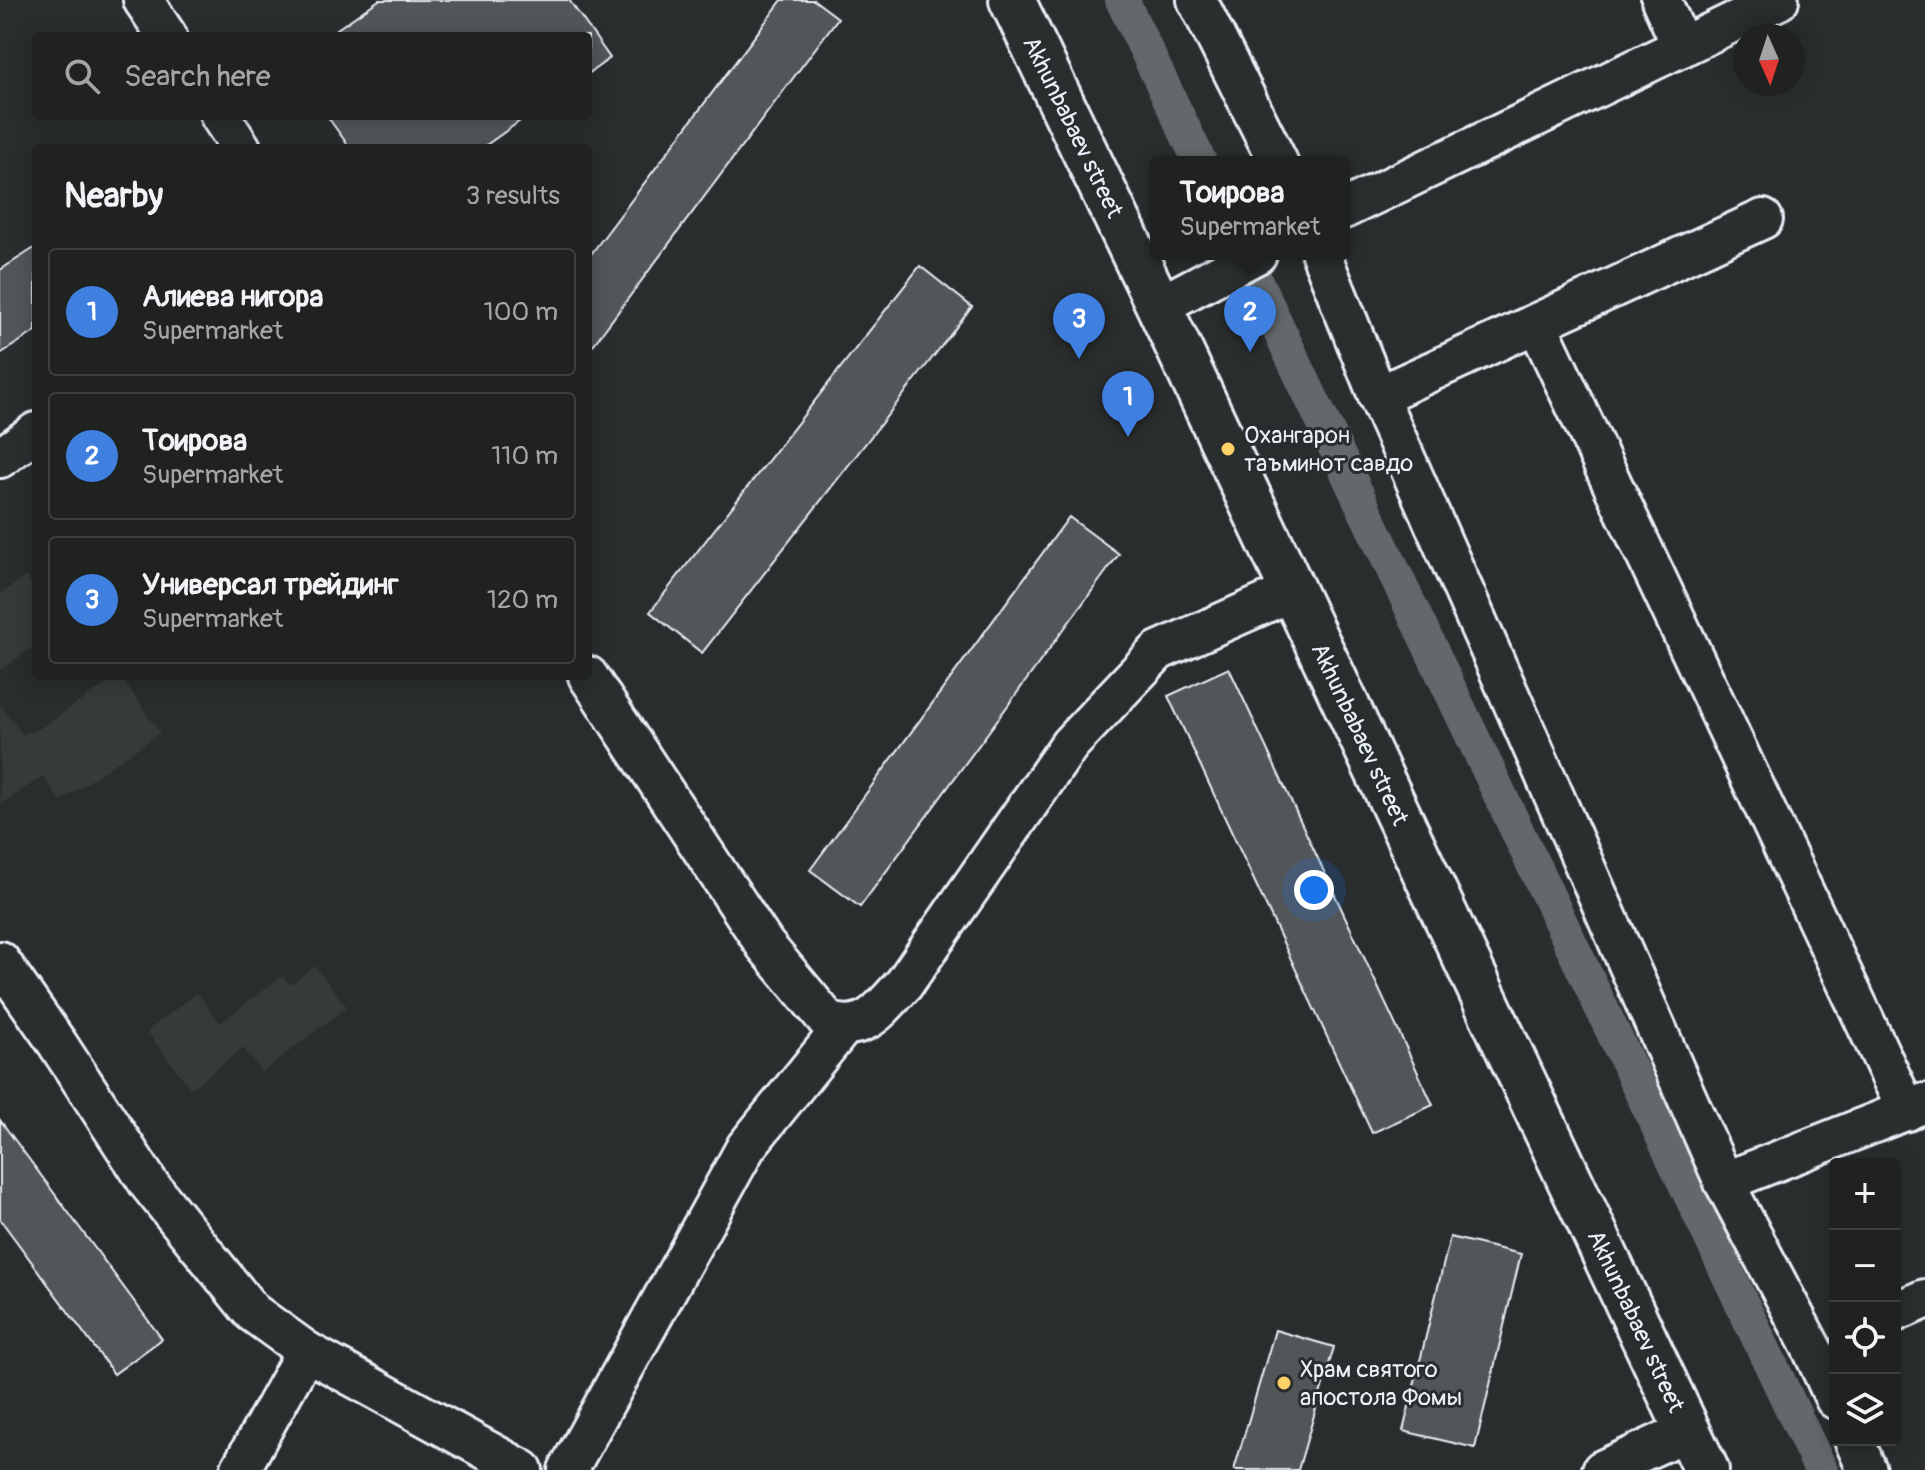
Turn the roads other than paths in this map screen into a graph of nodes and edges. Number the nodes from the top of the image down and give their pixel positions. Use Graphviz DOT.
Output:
graph roads {
  1 [pos="143,0"];
  2 [pos="1012,0"];
  3 [pos="1197,0"];
  4 [pos="1661,0"];
  5 [pos="1779,0"];
  6 [pos="164,32"];
  7 [pos="1682,47"];
  8 [pos="223,120"];
  9 [pos="238,144"];
  10 [pos="1275,156"];
  11 [pos="1350,206"];
  12 [pos="1763,219"];
  13 [pos="1245,260"];
  14 [pos="1323,260"];
  15 [pos="1159,306"];
  16 [pos="1537,324"];
  17 [pos="1378,396"];
  18 [pos="32,435"];
  19 [pos="0,458"];
  20 [pos="1293,591"];
  21 [pos="591,680"];
  22 [pos="0,961"];
  23 [pos="843,1027"];
  24 [pos="1916,1107"];
  25 [pos="1724,1182"];
  26 [pos="1925,1299"];
  27 [pos="1901,1309"];
  28 [pos="1824,1344"];
  29 [pos="306,1351"];
  30 [pos="1830,1374"];
  31 [pos="1687,1431"];
  32 [pos="1857,1446"];
  33 [pos="240,1470"];
  34 [pos="523,1470"];
  35 [pos="568,1470"];
  36 [pos="1602,1470"];
  37 [pos="1706,1470"];
  38 [pos="1867,1470"];
  1 -- 6 [label="street"];
  2 -- 15 [label="main road, Akhunbabaev street"];
  3 -- 10 [label="street"];
  4 -- 7 [label="street"];
  5 -- 7 [label="street"];
  7 -- 11 [label="street"];
  8 -- 9 [label="street"];
  12 -- 16 [label="street"];
  13 -- 15 [label="street"];
  14 -- 17 [label="street"];
  15 -- 20 [label="main road, Akhunbabaev street"];
  16 -- 17 [label="street"];
  16 -- 24 [label="street"];
  17 -- 25 [label="street"];
  18 -- 19 [label="street"];
  20 -- 23 [label="street"];
  20 -- 31 [label="main road, Akhunbabaev street"];
  21 -- 23 [label="street"];
  22 -- 29 [label="street"];
  23 -- 35 [label="street"];
  24 -- 25 [label="street"];
  25 -- 28 [label="street"];
  26 -- 27 [label="street"];
  28 -- 30 [label="street"];
  29 -- 33 [label="street"];
  29 -- 34 [label="street"];
  31 -- 36 [label="street"];
  31 -- 37 [label="main road, Akhunbabaev street"];
  32 -- 38 [label="street"];
}
